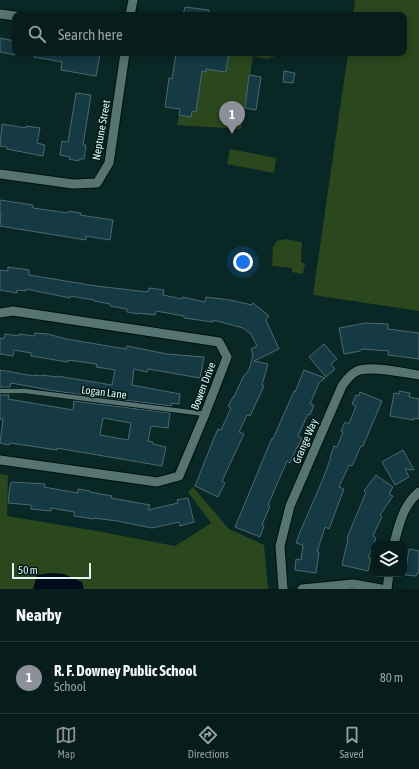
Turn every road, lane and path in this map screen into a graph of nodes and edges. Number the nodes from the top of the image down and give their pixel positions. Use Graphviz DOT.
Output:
graph roads {
  1 [pos="133,0"];
  2 [pos="131,12"];
  3 [pos="0,14"];
  4 [pos="12,16"];
  5 [pos="125,56"];
  6 [pos="0,174"];
  7 [pos="0,313"];
  8 [pos="419,375"];
  9 [pos="0,391"];
  10 [pos="205,414"];
  11 [pos="0,460"];
  12 [pos="419,492"];
  13 [pos="395,541"];
  14 [pos="388,577"];
  15 [pos="347,587"];
  16 [pos="283,589"];
  17 [pos="302,589"];
  18 [pos="381,589"];
  19 [pos="386,589"];
  1 -- 2 [label="street"];
  3 -- 4 [label="street"];
  5 -- 6 [label="street, Neptune Street"];
  7 -- 10 [label="street, Bowen Drive"];
  8 -- 16 [label="street, Grange Way"];
  9 -- 10 [label="lane, Logan Lane"];
  10 -- 11 [label="street, Bowen Drive"];
  12 -- 13 [label="street"];
  14 -- 19 [label="street"];
  15 -- 17 [label="street"];
  15 -- 18 [label="street"];
}
